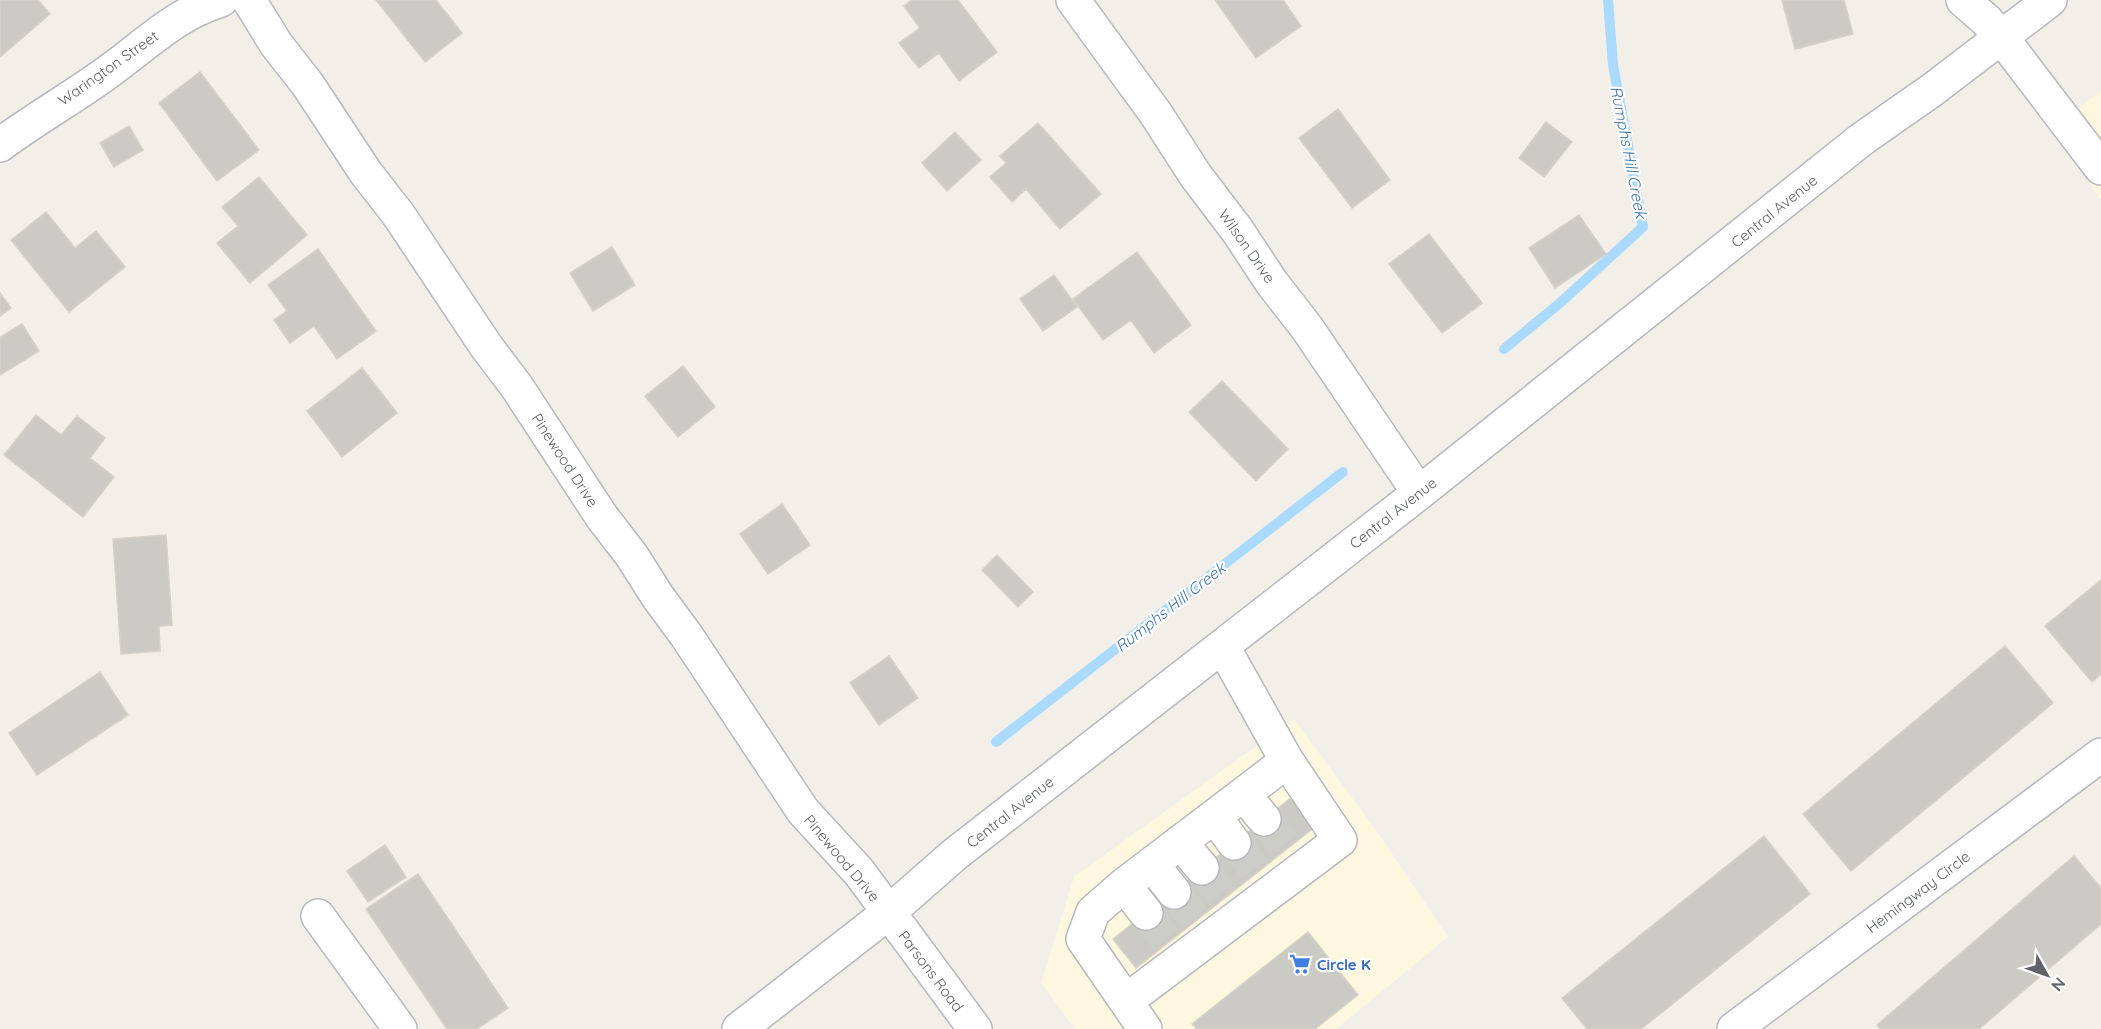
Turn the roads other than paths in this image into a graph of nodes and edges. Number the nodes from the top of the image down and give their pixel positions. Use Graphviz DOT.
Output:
graph roads {
  1 [pos="221,0"];
  2 [pos="249,0"];
  3 [pos="1073,0"];
  4 [pos="1963,0"];
  5 [pos="2050,0"];
  6 [pos="2002,38"];
  7 [pos="0,145"];
  8 [pos="2101,168"];
  9 [pos="1419,494"];
  10 [pos="1223,647"];
  11 [pos="2101,755"];
  12 [pos="1287,761"];
  13 [pos="1215,817"];
  14 [pos="1180,842"];
  15 [pos="1234,843"];
  16 [pos="1152,864"];
  17 [pos="1202,868"];
  18 [pos="1124,885"];
  19 [pos="1174,891"];
  20 [pos="888,913"];
  21 [pos="1146,913"];
  22 [pos="318,916"];
  23 [pos="1126,1001"];
  24 [pos="400,1029"];
  25 [pos="739,1029"];
  26 [pos="975,1029"];
  27 [pos="1146,1029"];
  28 [pos="1734,1029"];
  1 -- 7 [label="street, Warington Street"];
  2 -- 20 [label="street, Pinewood Drive"];
  3 -- 9 [label="street, Wilson Drive"];
  4 -- 6 [label="street"];
  5 -- 6 [label="street, Central Avenue"];
  6 -- 8 [label="street"];
  6 -- 9 [label="street, Central Avenue"];
  9 -- 10 [label="street, Central Avenue"];
  10 -- 12 [label="street"];
  10 -- 20 [label="street, Central Avenue"];
  11 -- 28 [label="street, Hemingway Circle"];
  12 -- 13 [label="street"];
  12 -- 23 [label="street"];
  13 -- 14 [label="street"];
  13 -- 15 [label="street"];
  14 -- 16 [label="street"];
  14 -- 17 [label="street"];
  16 -- 18 [label="street"];
  16 -- 19 [label="street"];
  18 -- 21 [label="street"];
  18 -- 23 [label="street"];
  20 -- 25 [label="street, Central Avenue"];
  20 -- 26 [label="street, Parsons Road"];
  22 -- 24 [label="street"];
  23 -- 27 [label="street"];
}
